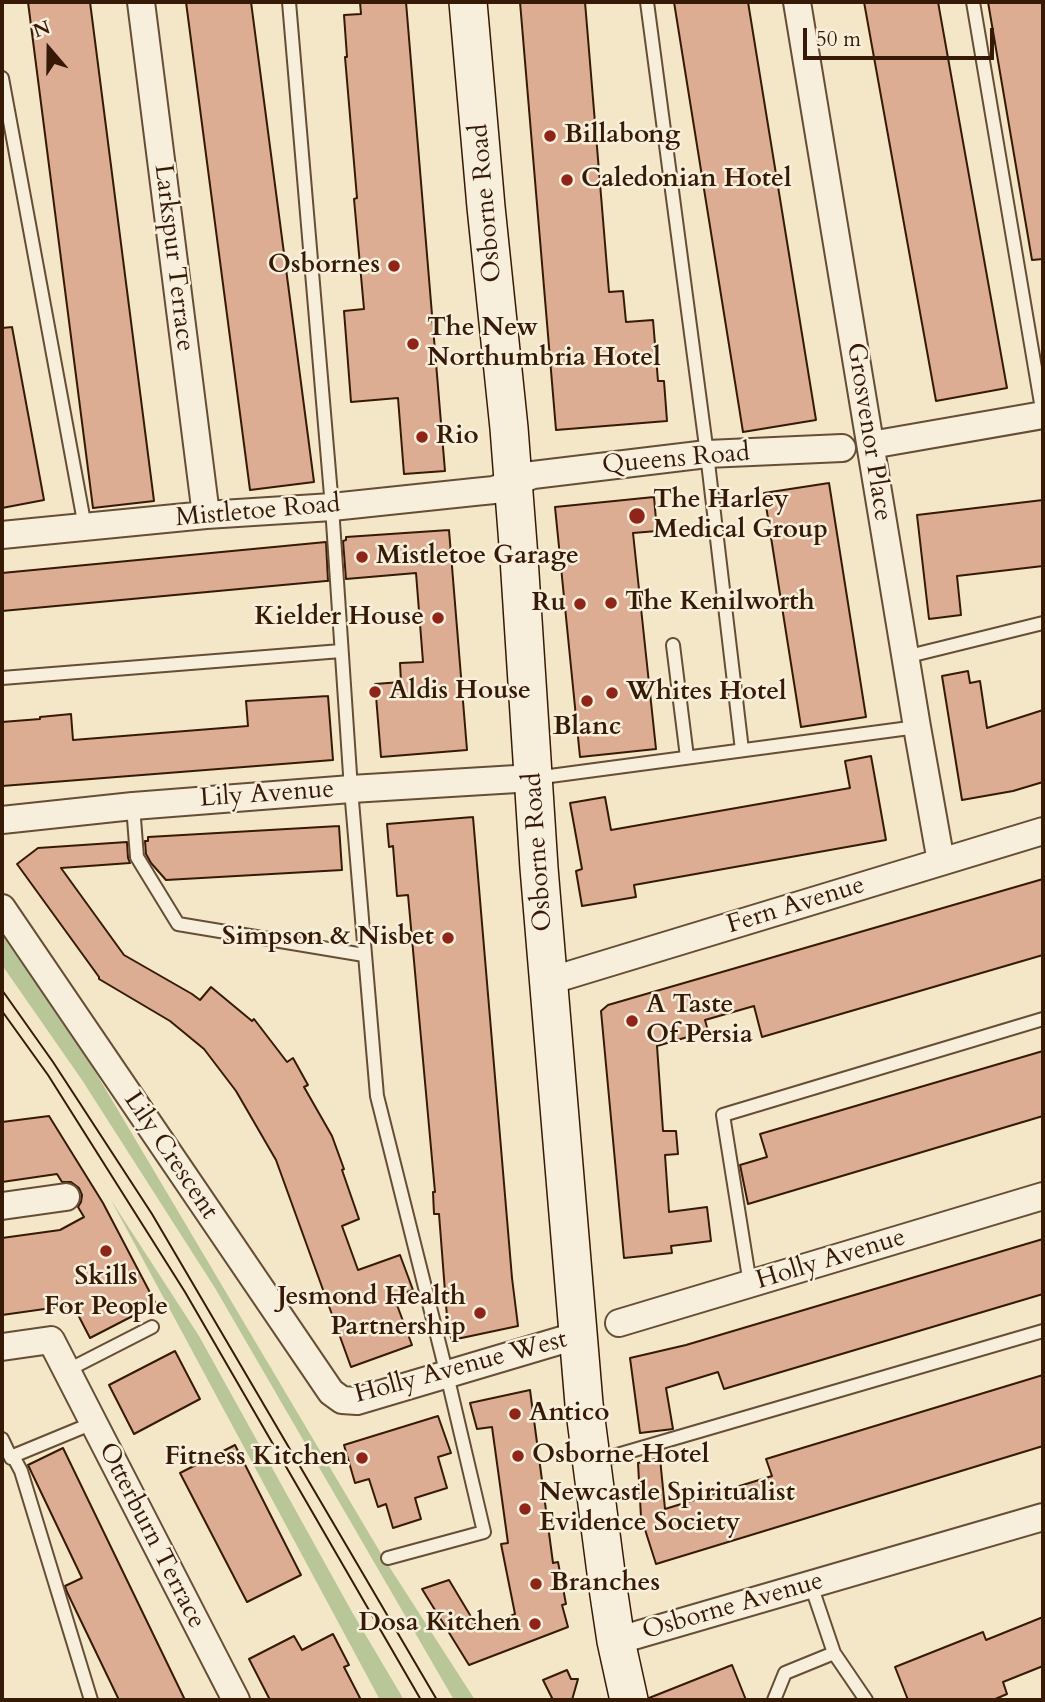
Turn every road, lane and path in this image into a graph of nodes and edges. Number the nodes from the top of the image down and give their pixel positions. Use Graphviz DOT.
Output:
graph roads {
  1 [pos="141,2"];
  2 [pos="289,2"];
  3 [pos="468,2"];
  4 [pos="647,2"];
  5 [pos="797,2"];
  6 [pos="973,2"];
  7 [pos="2,78"];
  8 [pos="1043,415"];
  9 [pos="871,445"];
  10 [pos="842,448"];
  11 [pos="707,454"];
  12 [pos="513,483"];
  13 [pos="332,506"];
  14 [pos="206,515"];
  15 [pos="85,527"];
  16 [pos="2,535"];
  17 [pos="1043,623"];
  18 [pos="673,645"];
  19 [pos="341,651"];
  20 [pos="905,657"];
  21 [pos="2,678"];
  22 [pos="916,727"];
  23 [pos="742,750"];
  24 [pos="687,757"];
  25 [pos="533,778"];
  26 [pos="351,789"];
  27 [pos="133,806"];
  28 [pos="2,820"];
  29 [pos="1043,831"];
  30 [pos="941,862"];
  31 [pos="2,908"];
  32 [pos="364,955"];
  33 [pos="549,981"];
  34 [pos="1043,1019"];
  35 [pos="1043,1196"];
  36 [pos="66,1197"];
  37 [pos="2,1206"];
  38 [pos="750,1284"];
  39 [pos="619,1323"];
  40 [pos="152,1327"];
  41 [pos="1043,1331"];
  42 [pos="579,1335"];
  43 [pos="2,1347"];
  44 [pos="66,1371"];
  45 [pos="447,1374"];
  46 [pos="342,1400"];
  47 [pos="93,1423"];
  48 [pos="2,1439"];
  49 [pos="13,1456"];
  50 [pos="592,1462"];
  51 [pos="1043,1517"];
  52 [pos="388,1558"];
  53 [pos="811,1585"];
  54 [pos="616,1641"];
  55 [pos="834,1653"];
  56 [pos="91,1700"];
  57 [pos="236,1700"];
  58 [pos="629,1700"];
  59 [pos="774,1700"];
  60 [pos="866,1700"];
  1 -- 14 [label="street, Larkspur Terrace"];
  2 -- 13 [label="lane"];
  3 -- 12 [label="main road, Osborne Road"];
  4 -- 11 [label="lane"];
  5 -- 9 [label="street, Grosvenor Place"];
  6 -- 8 [label="lane"];
  7 -- 15 [label="lane"];
  8 -- 9 [label="street"];
  9 -- 20 [label="street, Grosvenor Place"];
  10 -- 11 [label="street, Queens Road"];
  11 -- 12 [label="street, Queens Road"];
  11 -- 23 [label="lane"];
  12 -- 13 [label="street, Mistletoe Road"];
  12 -- 25 [label="main road, Osborne Road"];
  13 -- 14 [label="street, Mistletoe Road"];
  13 -- 19 [label="lane"];
  14 -- 15 [label="street, Mistletoe Road"];
  15 -- 16 [label="street, Mistletoe Road"];
  17 -- 20 [label="lane"];
  18 -- 24 [label="lane"];
  19 -- 21 [label="lane"];
  19 -- 26 [label="lane"];
  20 -- 22 [label="street, Grosvenor Place"];
  22 -- 23 [label="lane"];
  22 -- 30 [label="street, Grosvenor Place"];
  23 -- 24 [label="lane"];
  24 -- 25 [label="lane"];
  25 -- 26 [label="street, Lily Avenue"];
  25 -- 33 [label="main road, Osborne Road"];
  26 -- 27 [label="street, Lily Avenue"];
  26 -- 32 [label="lane"];
  27 -- 28 [label="street, Lily Avenue"];
  27 -- 32 [label="lane"];
  29 -- 30 [label="street, Fern Avenue"];
  30 -- 33 [label="street, Fern Avenue"];
  31 -- 46 [label="street, Lily Crescent"];
  32 -- 45 [label="lane"];
  33 -- 42 [label="main road, Osborne Road"];
  34 -- 38 [label="lane"];
  35 -- 38 [label="street, Holly Avenue"];
  36 -- 37 [label="street"];
  38 -- 39 [label="street, Holly Avenue"];
  40 -- 44 [label="lane"];
  41 -- 50 [label="lane"];
  42 -- 45 [label="street, Holly Avenue West"];
  42 -- 50 [label="main road, Osborne Road"];
  43 -- 44 [label="street, Otterburn Terrace"];
  44 -- 47 [label="street, Otterburn Terrace"];
  45 -- 46 [label="street, Holly Avenue West"];
  45 -- 52 [label="lane"];
  47 -- 49 [label="lane"];
  47 -- 57 [label="street, Otterburn Terrace"];
  48 -- 49 [label="lane"];
  49 -- 56 [label="lane"];
  50 -- 54 [label="main road, Osborne Road"];
  51 -- 53 [label="street, Osborne Avenue"];
  53 -- 54 [label="street, Osborne Avenue"];
  53 -- 55 [label="lane"];
  54 -- 58 [label="main road, Osborne Road"];
  55 -- 59 [label="lane"];
  55 -- 60 [label="lane"];
}
